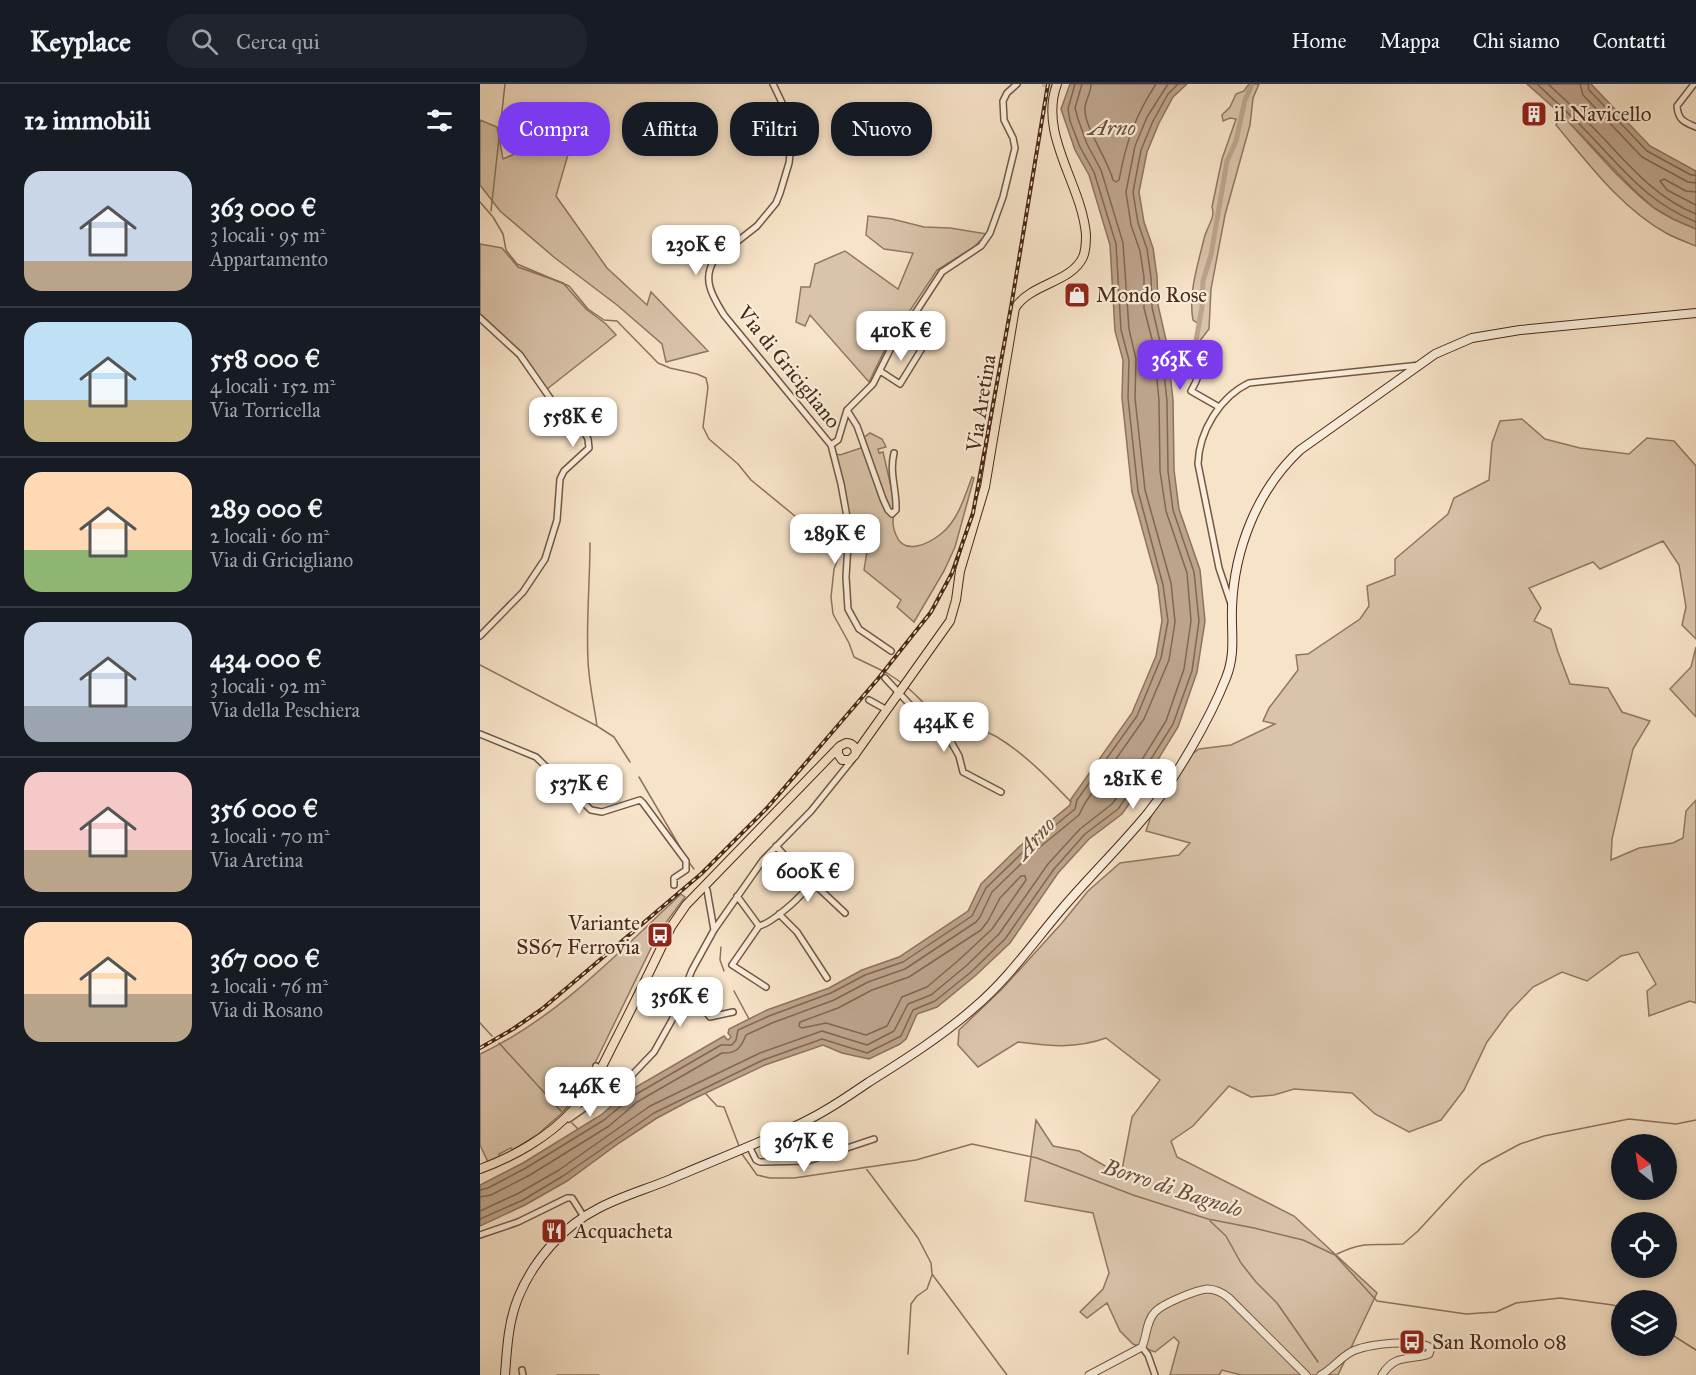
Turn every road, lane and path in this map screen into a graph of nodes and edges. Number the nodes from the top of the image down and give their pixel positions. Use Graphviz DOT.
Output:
graph roads {
  1 [pos="773,84"];
  2 [pos="1017,84"];
  3 [pos="1694,84"];
  4 [pos="1055,86"];
  5 [pos="1696,127"];
  6 [pos="1696,313"];
  7 [pos="480,318"];
  8 [pos="1200,346"];
  9 [pos="921,350"];
  10 [pos="1421,364"];
  11 [pos="880,371"];
  12 [pos="1219,408"];
  13 [pos="847,410"];
  14 [pos="831,445"];
  15 [pos="894,453"];
  16 [pos="1232,608"];
  17 [pos="480,636"];
  18 [pos="891,651"];
  19 [pos="885,678"];
  20 [pos="897,691"];
  21 [pos="869,700"];
  22 [pos="889,707"];
  23 [pos="480,734"];
  24 [pos="867,738"];
  25 [pos="850,743"];
  26 [pos="838,748"];
  27 [pos="854,756"];
  28 [pos="841,759"];
  29 [pos="821,764"];
  30 [pos="844,771"];
  31 [pos="1001,792"];
  32 [pos="791,832"];
  33 [pos="776,846"];
  34 [pos="786,855"];
  35 [pos="807,880"];
  36 [pos="674,885"];
  37 [pos="707,890"];
  38 [pos="737,896"];
  39 [pos="845,912"];
  40 [pos="779,914"];
  41 [pos="759,926"];
  42 [pos="671,927"];
  43 [pos="714,930"];
  44 [pos="826,978"];
  45 [pos="766,987"];
  46 [pos="684,990"];
  47 [pos="733,1012"];
  48 [pos="596,1066"];
  49 [pos="594,1082"];
  50 [pos="615,1088"];
  51 [pos="553,1129"];
  52 [pos="540,1138"];
  53 [pos="874,1139"];
  54 [pos="749,1146"];
  55 [pos="480,1169"];
  56 [pos="584,1217"];
  57 [pos="480,1235"];
  58 [pos="1142,1347"];
  59 [pos="505,1375"];
  60 [pos="1089,1375"];
  61 [pos="1155,1375"];
  62 [pos="1306,1375"];
  63 [pos="1321,1375"];
  64 [pos="1382,1375"];
  1 -- 14 [label="street, Via di Gricigliano"];
  2 -- 11 [label="street"];
  3 -- 5 [label="street"];
  4 -- 20 [label="main road, Via Aretina"];
  6 -- 10 [label="main road"];
  7 -- 17 [label="street"];
  8 -- 12 [label="street"];
  9 -- 11 [label="street"];
  10 -- 12 [label="street"];
  10 -- 16 [label="main road"];
  11 -- 13 [label="street"];
  12 -- 16 [label="street"];
  13 -- 14 [label="street"];
  13 -- 15 [label="street"];
  14 -- 18 [label="street, Via di Gricigliano"];
  16 -- 54 [label="main road"];
  19 -- 20 [label="street"];
  20 -- 22 [label="main road, Via Aretina"];
  20 -- 31 [label="street"];
  21 -- 22 [label="street"];
  22 -- 24 [label="main road, Via Aretina"];
  23 -- 36 [label="street"];
  24 -- 25 [label="main road"];
  24 -- 27 [label="main road, Via Aretina"];
  25 -- 26 [label="main road"];
  25 -- 27 [label="main road"];
  26 -- 28 [label="main road"];
  26 -- 29 [label="main road"];
  27 -- 28 [label="main road"];
  27 -- 30 [label="street, Via Aretina"];
  28 -- 29 [label="main road"];
  28 -- 30 [label="street"];
  29 -- 42 [label="main road"];
  30 -- 32 [label="street, Via Aretina"];
  32 -- 33 [label="street, Via Aretina"];
  32 -- 34 [label="street"];
  33 -- 34 [label="street"];
  33 -- 38 [label="street, Via Aretina"];
  34 -- 35 [label="street"];
  35 -- 39 [label="street"];
  35 -- 40 [label="street"];
  37 -- 43 [label="street"];
  38 -- 41 [label="street"];
  38 -- 43 [label="street, Via Aretina"];
  40 -- 41 [label="street"];
  40 -- 44 [label="street"];
  41 -- 45 [label="street"];
  42 -- 48 [label="main road"];
  42 -- 49 [label="main road"];
  43 -- 46 [label="street, Via Aretina"];
  46 -- 47 [label="street"];
  46 -- 50 [label="street, Via Aretina"];
  48 -- 49 [label="street"];
  48 -- 52 [label="main road"];
  49 -- 50 [label="street"];
  49 -- 51 [label="main road"];
  50 -- 51 [label="street, Via Aretina"];
  51 -- 52 [label="main road, Via Aretina"];
  52 -- 55 [label="main road, Via Aretina"];
  53 -- 54 [label="street"];
  54 -- 56 [label="main road"];
  56 -- 57 [label="street"];
  56 -- 59 [label="main road"];
  58 -- 60 [label="street"];
  58 -- 61 [label="street"];
  58 -- 62 [label="street"];
  63 -- 64 [label="street"];
}
